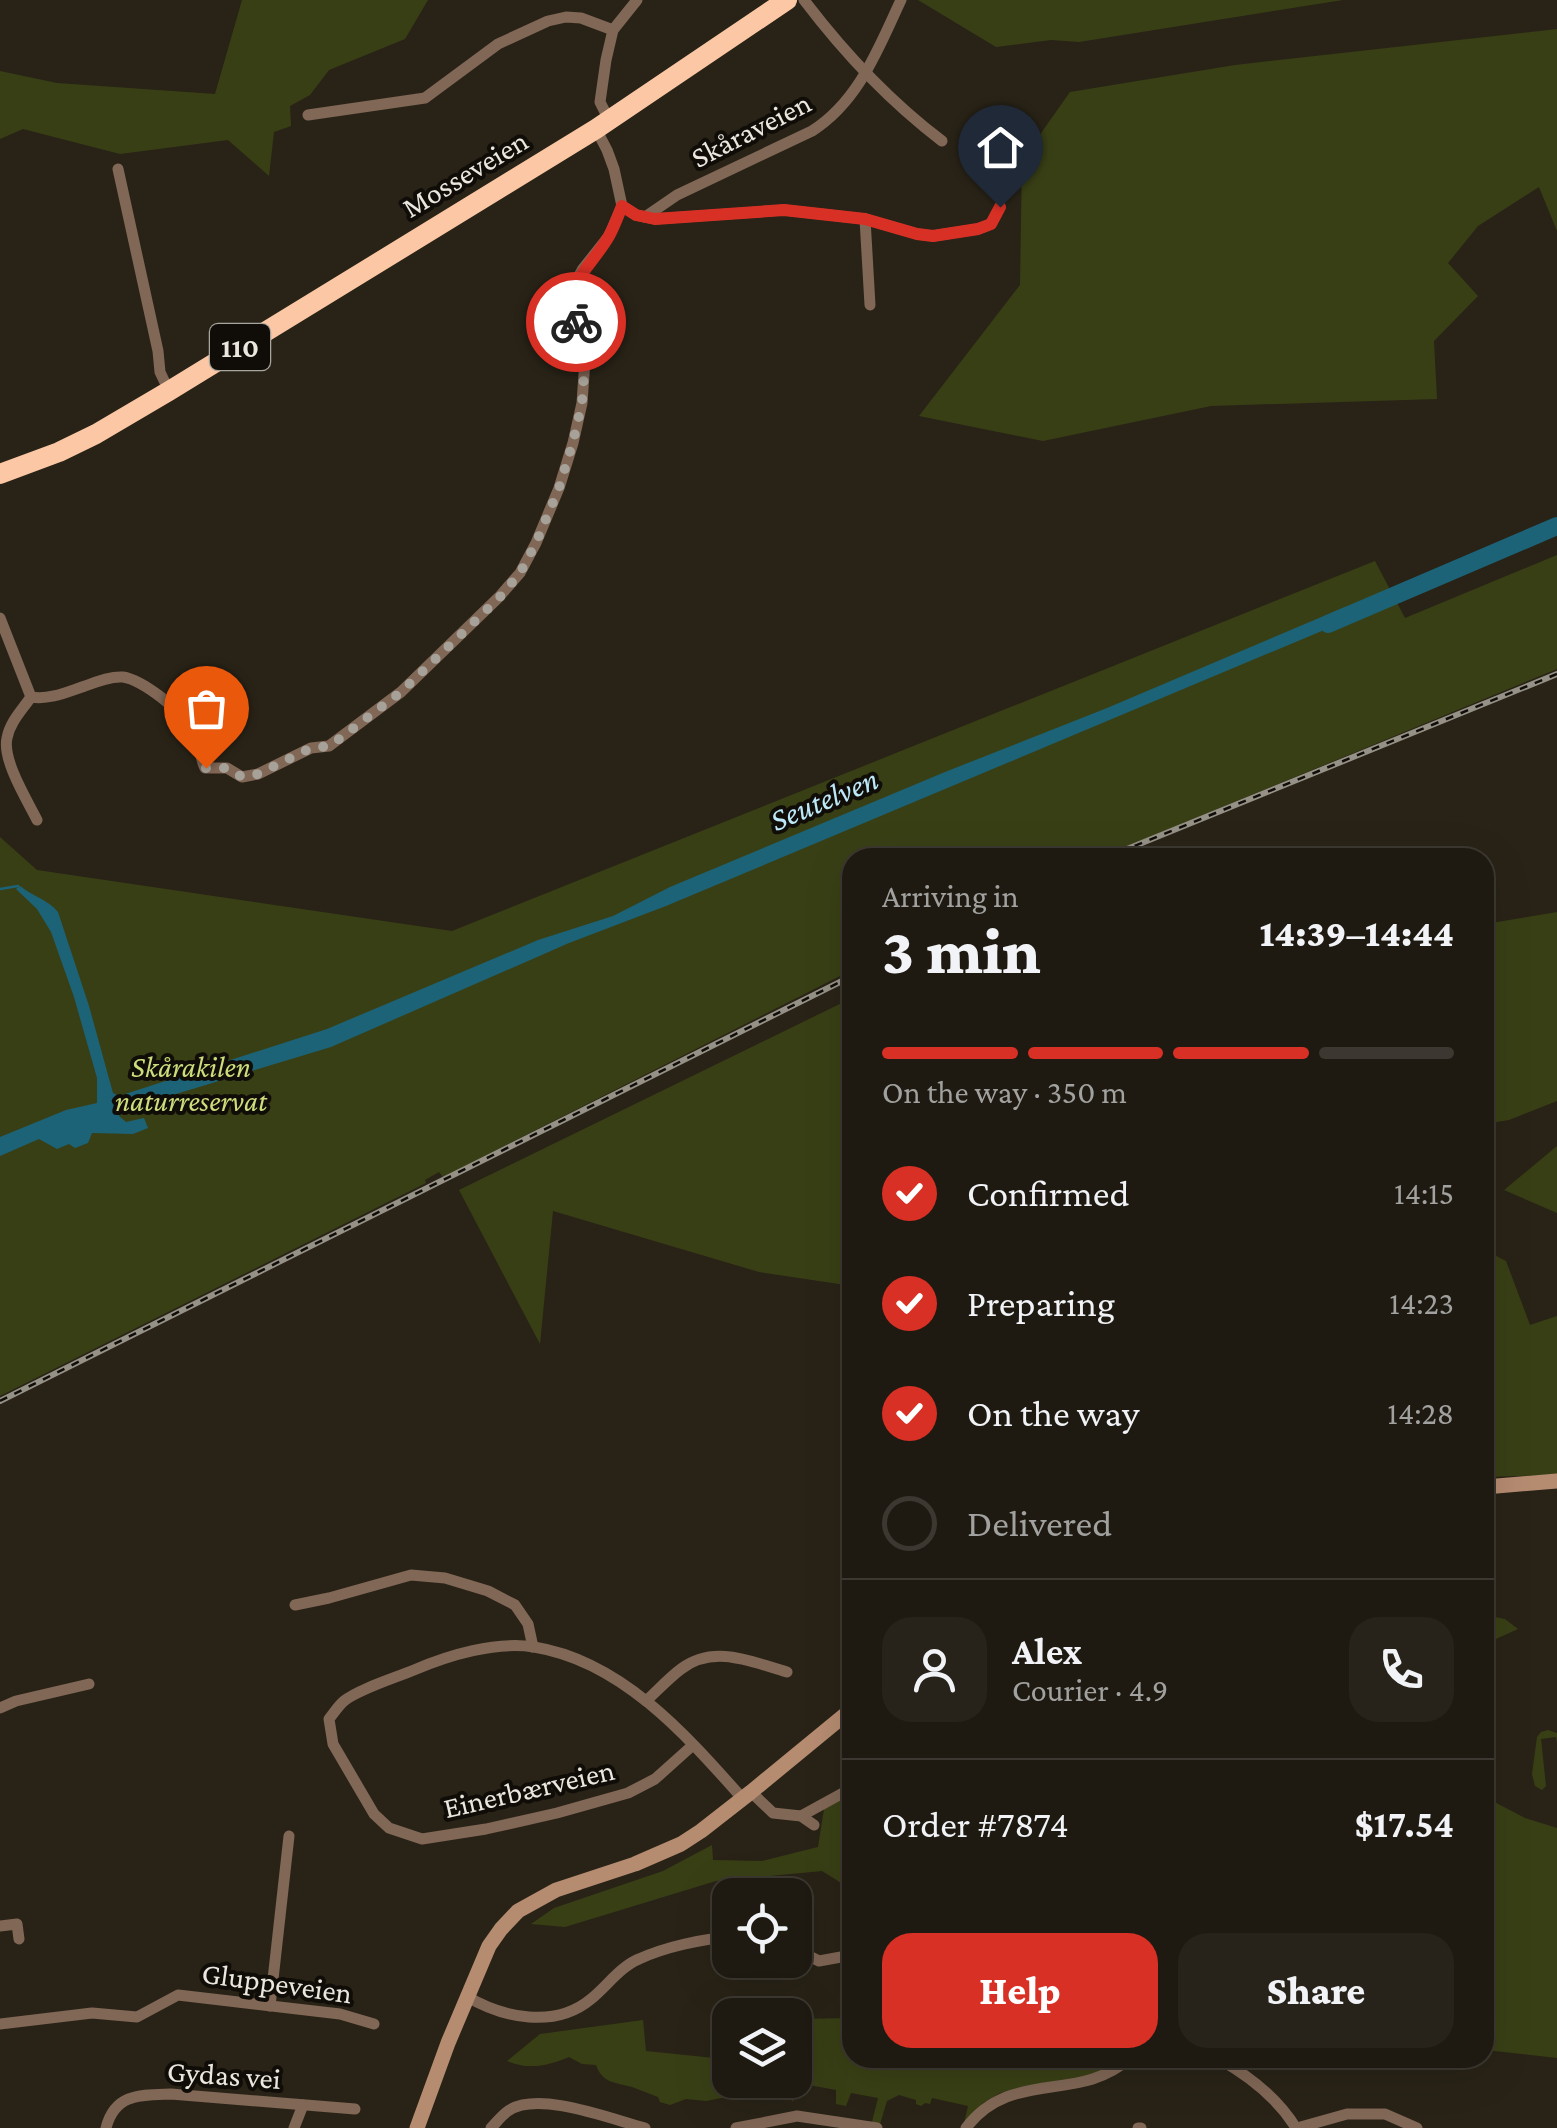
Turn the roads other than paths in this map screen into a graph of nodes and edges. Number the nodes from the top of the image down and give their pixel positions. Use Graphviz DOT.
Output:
graph roads {
  1 [pos="636,0"];
  2 [pos="787,0"];
  3 [pos="804,0"];
  4 [pos="901,0"];
  5 [pos="613,30"];
  6 [pos="866,74"];
  7 [pos="308,115"];
  8 [pos="602,124"];
  9 [pos="942,141"];
  10 [pos="118,169"];
  11 [pos="622,206"];
  12 [pos="1000,207"];
  13 [pos="645,218"];
  14 [pos="865,219"];
  15 [pos="870,306"];
  16 [pos="169,391"];
  17 [pos="0,474"];
  18 [pos="0,618"];
  19 [pos="32,697"];
  20 [pos="37,820"];
  21 [pos="1557,1481"];
  22 [pos="1494,1486"];
  23 [pos="295,1604"];
  24 [pos="533,1647"];
  25 [pos="786,1672"];
  26 [pos="89,1684"];
  27 [pos="646,1701"];
  28 [pos="0,1708"];
  29 [pos="842,1717"];
  30 [pos="692,1745"];
  31 [pos="842,1793"];
  32 [pos="747,1796"];
  33 [pos="801,1816"];
  34 [pos="814,1825"];
  35 [pos="289,1836"];
  36 [pos="0,1926"];
  37 [pos="712,1938"];
  38 [pos="19,1939"];
  39 [pos="842,1956"];
  40 [pos="812,1957"];
  41 [pos="466,1996"];
  42 [pos="270,2006"];
  43 [pos="0,2024"];
  44 [pos="374,2024"];
  45 [pos="1117,2068"];
  46 [pos="1235,2068"];
  47 [pos="303,2105"];
  48 [pos="355,2109"];
  49 [pos="106,2128"];
  50 [pos="294,2128"];
  51 [pos="417,2128"];
  52 [pos="492,2128"];
  53 [pos="645,2128"];
  54 [pos="736,2128"];
  55 [pos="877,2128"];
  56 [pos="966,2128"];
  57 [pos="1296,2128"];
  58 [pos="1417,2128"];
  1 -- 5 [label="street"];
  2 -- 8 [label="highway, Mosseveien / 110"];
  3 -- 6 [label="street"];
  4 -- 6 [label="street, Skåraveien"];
  5 -- 7 [label="street"];
  5 -- 8 [label="street"];
  6 -- 9 [label="street"];
  6 -- 13 [label="street, Skåraveien"];
  8 -- 11 [label="street"];
  8 -- 16 [label="highway, Mosseveien / 110"];
  10 -- 16 [label="street"];
  11 -- 13 [label="street"];
  11 -- 19 [label="street"];
  12 -- 14 [label="street"];
  13 -- 14 [label="street"];
  14 -- 15 [label="street"];
  16 -- 17 [label="highway, Mosseveien / 110"];
  18 -- 19 [label="street"];
  19 -- 20 [label="street"];
  21 -- 22 [label="street"];
  23 -- 24 [label="street"];
  24 -- 27 [label="street"];
  24 -- 30 [label="street, Einerbærveien"];
  25 -- 27 [label="street"];
  26 -- 28 [label="street"];
  27 -- 30 [label="street"];
  29 -- 32 [label="street"];
  30 -- 32 [label="street"];
  31 -- 33 [label="street"];
  32 -- 33 [label="street"];
  32 -- 41 [label="street"];
  33 -- 34 [label="street"];
  35 -- 42 [label="street"];
  36 -- 38 [label="street"];
  37 -- 41 [label="street"];
  39 -- 40 [label="street"];
  41 -- 51 [label="street"];
  42 -- 43 [label="street, Gluppeveien"];
  42 -- 44 [label="street, Gluppeveien"];
  45 -- 56 [label="street"];
  46 -- 57 [label="street"];
  47 -- 48 [label="street, Gydas vei"];
  47 -- 49 [label="street, Gydas vei"];
  47 -- 50 [label="street"];
  52 -- 53 [label="street"];
  54 -- 55 [label="street"];
  57 -- 58 [label="street"];
}
